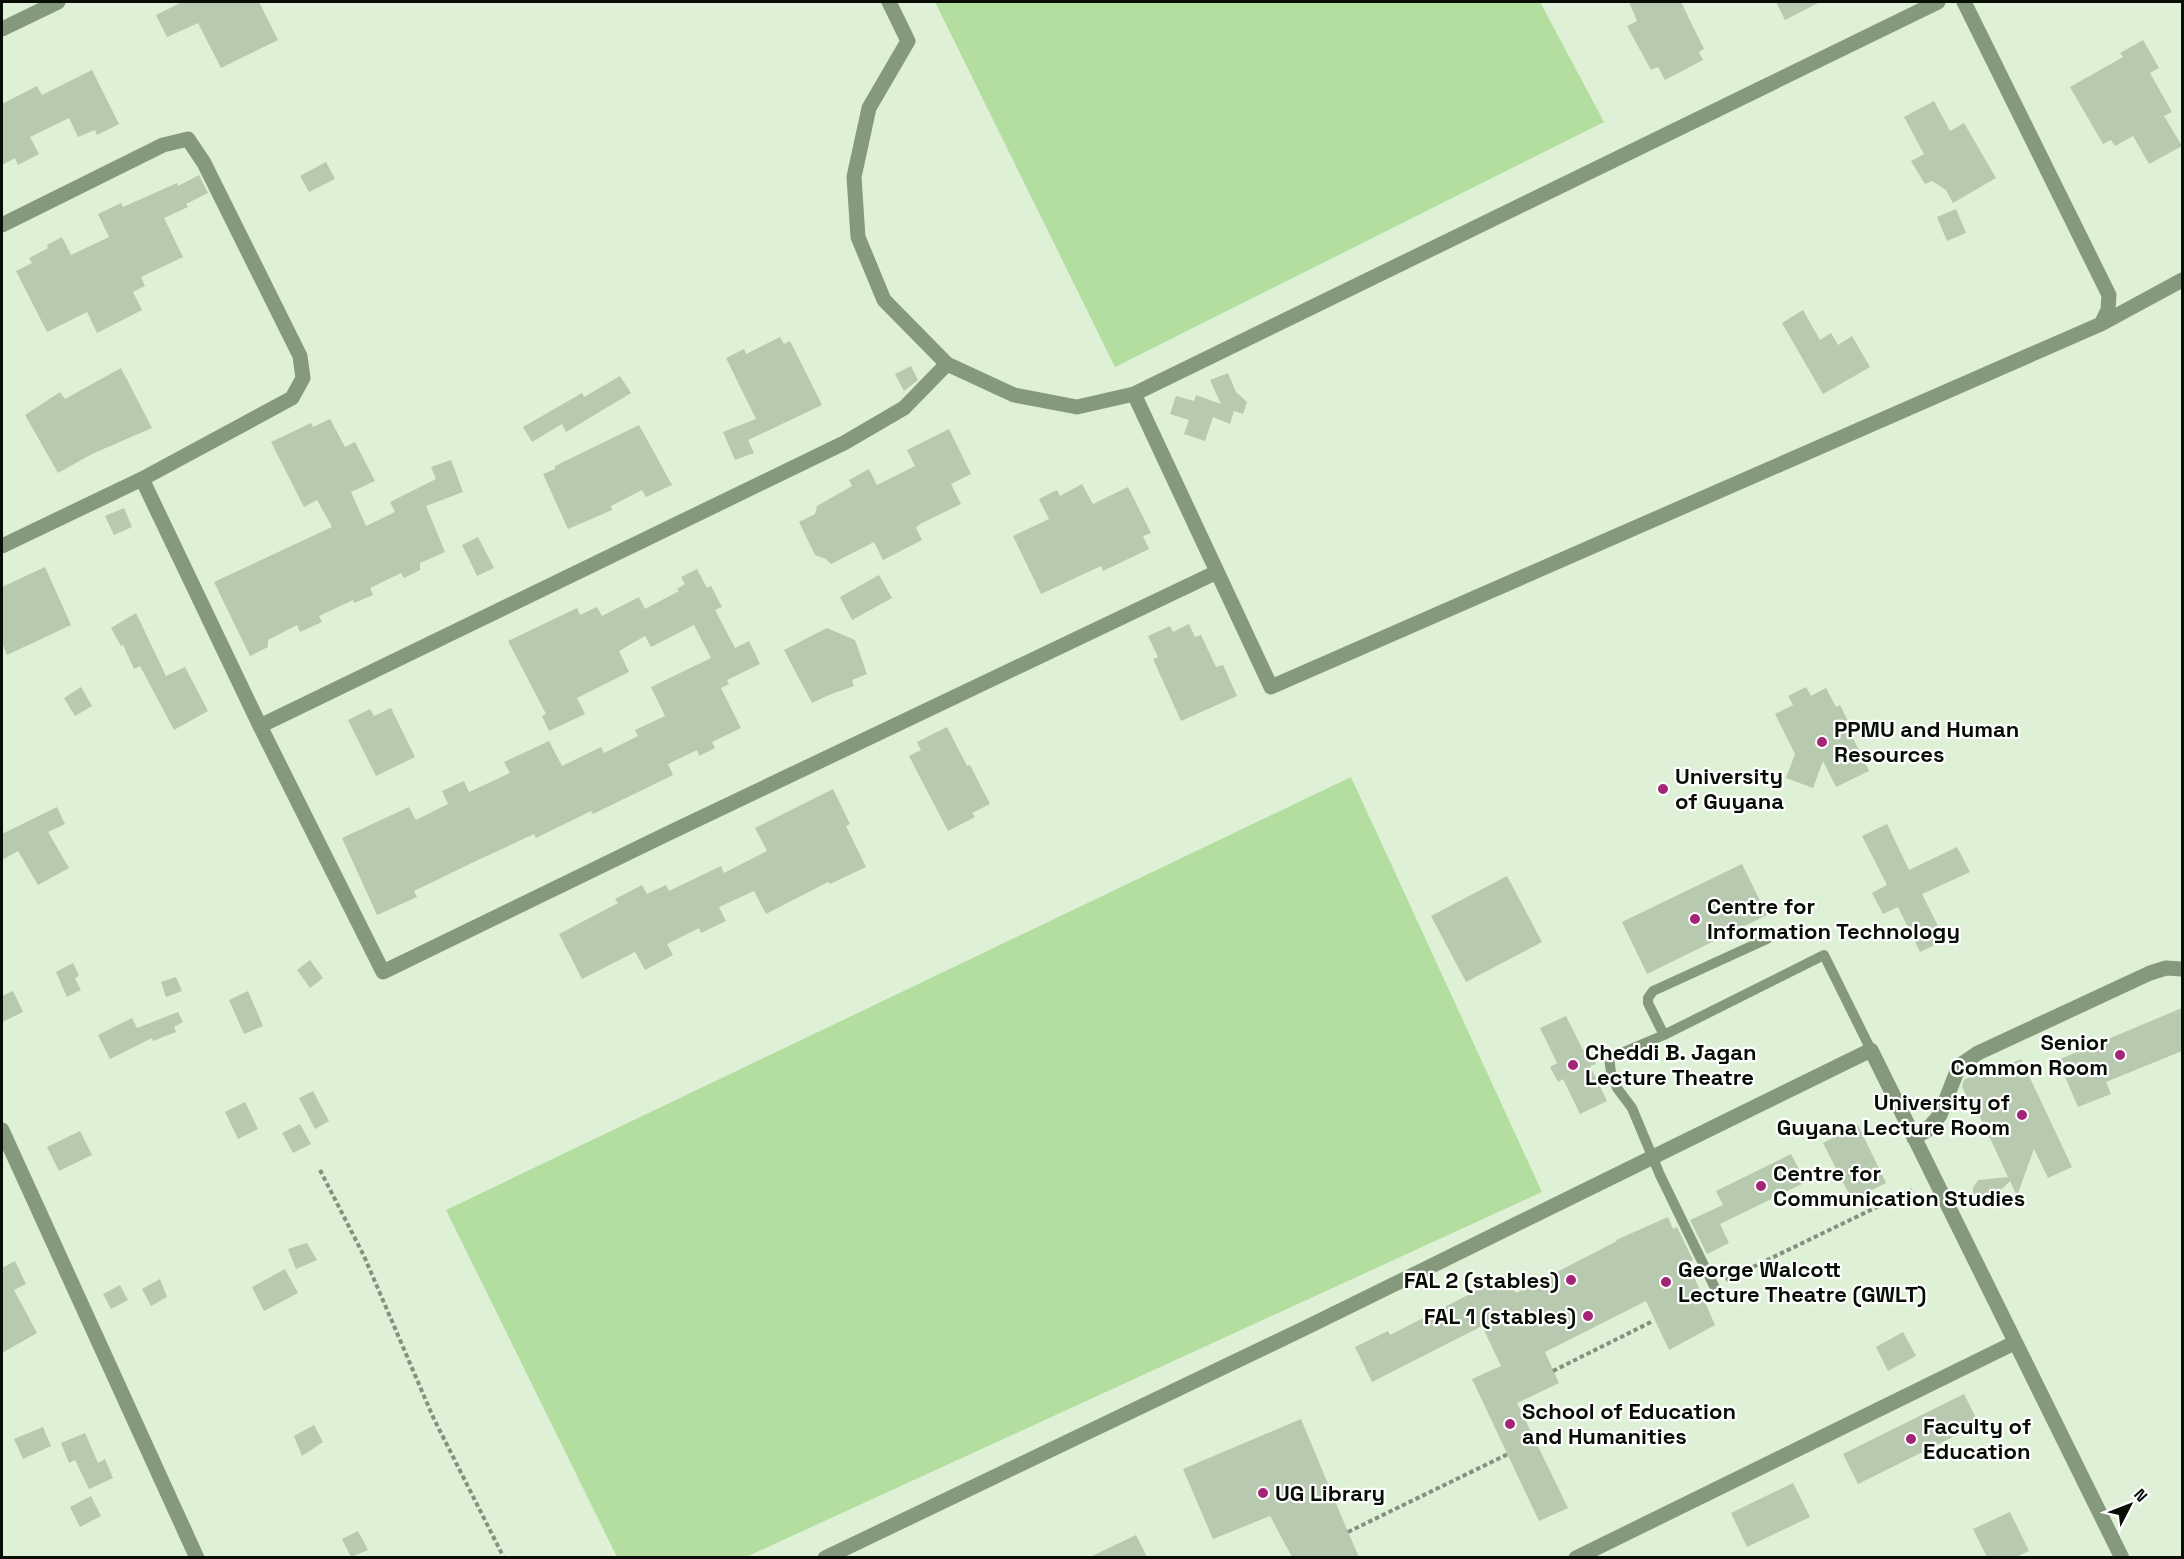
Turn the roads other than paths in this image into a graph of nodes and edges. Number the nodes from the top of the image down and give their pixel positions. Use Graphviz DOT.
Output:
graph roads {
  1 [pos="58,2"];
  2 [pos="889,2"];
  3 [pos="1938,2"];
  4 [pos="1964,2"];
  5 [pos="2,29"];
  6 [pos="2,225"];
  7 [pos="2182,280"];
  8 [pos="2101,324"];
  9 [pos="946,364"];
  10 [pos="1134,394"];
  11 [pos="142,479"];
  12 [pos="2,546"];
  13 [pos="1217,572"];
  14 [pos="260,726"];
  15 [pos="1767,939"];
  16 [pos="2182,969"];
  17 [pos="1664,1035"];
  18 [pos="1871,1050"];
  19 [pos="2,1130"];
  20 [pos="1914,1138"];
  21 [pos="1653,1157"];
  22 [pos="1714,1286"];
  23 [pos="2014,1343"];
  24 [pos="197,1557"];
  25 [pos="825,1557"];
  26 [pos="1576,1557"];
  27 [pos="2122,1557"];
  1 -- 5 [label="street"];
  2 -- 9 [label="street"];
  3 -- 10 [label="street"];
  4 -- 8 [label="street"];
  6 -- 11 [label="street"];
  7 -- 8 [label="street"];
  8 -- 13 [label="street"];
  9 -- 10 [label="street"];
  9 -- 14 [label="street"];
  10 -- 13 [label="street"];
  11 -- 12 [label="street"];
  11 -- 14 [label="street"];
  13 -- 14 [label="street"];
  15 -- 17 [label="lane"];
  16 -- 20 [label="street"];
  17 -- 18 [label="lane"];
  17 -- 21 [label="lane"];
  18 -- 20 [label="street"];
  18 -- 21 [label="street"];
  19 -- 24 [label="street"];
  20 -- 23 [label="street"];
  21 -- 22 [label="lane"];
  21 -- 25 [label="street"];
  23 -- 26 [label="street"];
  23 -- 27 [label="street"];
}
